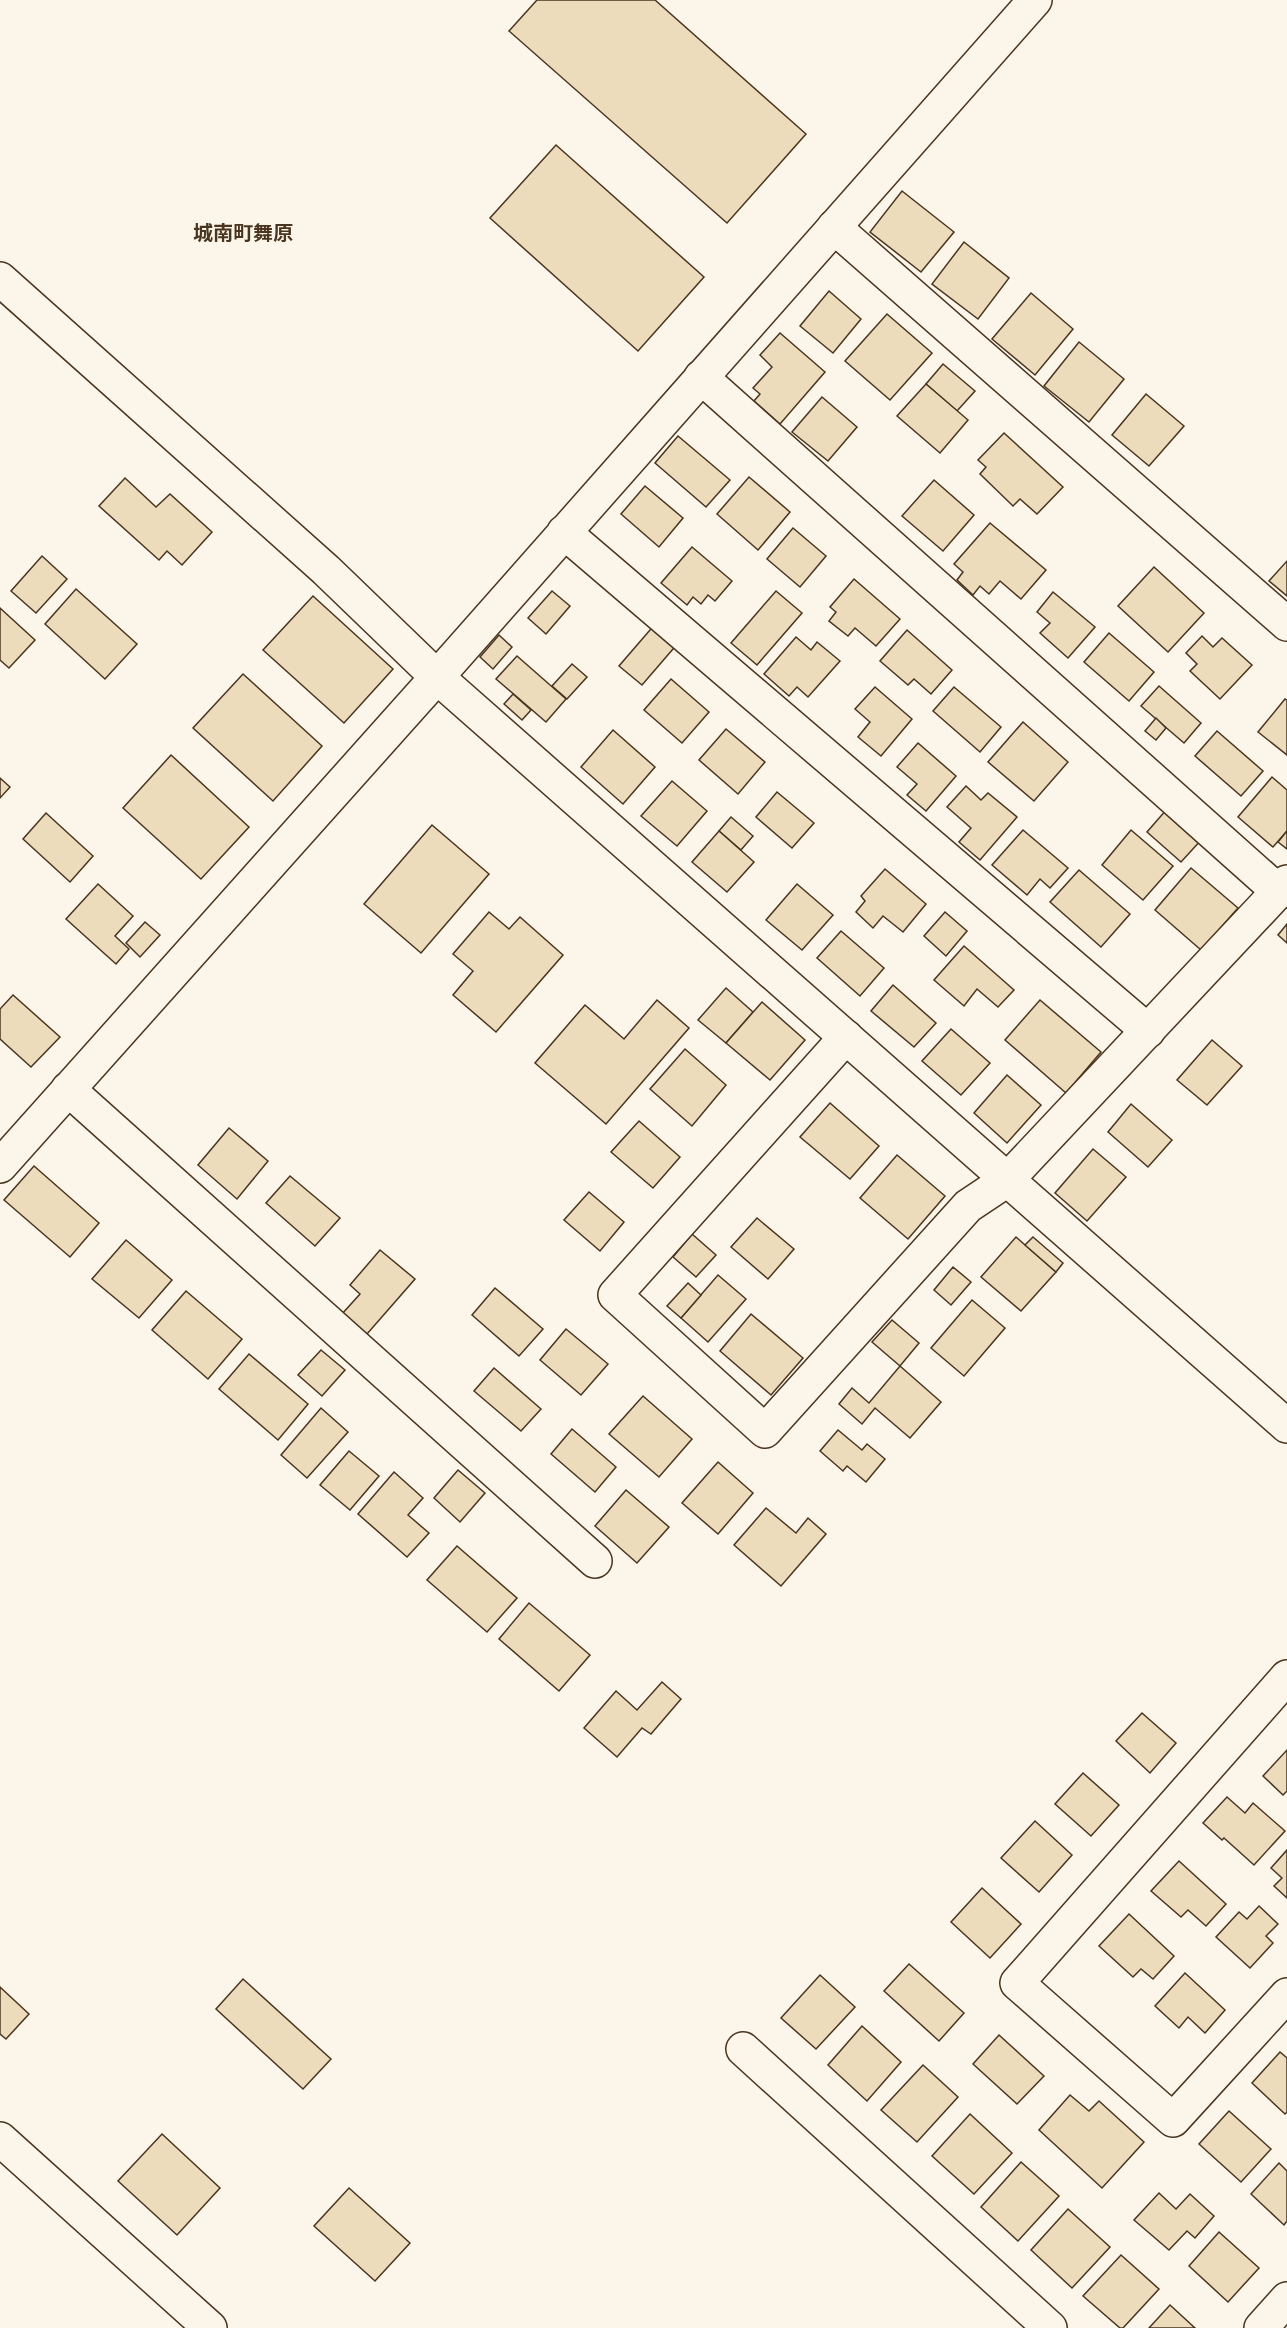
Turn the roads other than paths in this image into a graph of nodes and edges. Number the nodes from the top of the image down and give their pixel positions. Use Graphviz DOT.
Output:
graph roads {
  1 [pos="1035,0"];
  2 [pos="834,227"];
  3 [pos="0,279"];
  4 [pos="701,377"];
  5 [pos="564,532"];
  6 [pos="1287,624"];
  7 [pos="437,677"];
  8 [pos="1283,887"];
  9 [pos="1148,1031"];
  10 [pos="846,1037"];
  11 [pos="68,1089"];
  12 [pos="0,1166"];
  13 [pos="1007,1180"];
  14 [pos="1287,1426"];
  15 [pos="595,1561"];
  16 [pos="1287,1677"];
  17 [pos="1287,1995"];
  18 [pos="743,2049"];
  19 [pos="0,2139"];
  20 [pos="1287,2299"];
  21 [pos="210,2328"];
  22 [pos="1050,2328"];
  23 [pos="1261,2328"];
  1 -- 2 [label="street"];
  2 -- 4 [label="street"];
  2 -- 6 [label="street"];
  3 -- 7 [label="street"];
  4 -- 5 [label="street"];
  4 -- 8 [label="street"];
  5 -- 7 [label="street"];
  5 -- 9 [label="street"];
  7 -- 10 [label="street"];
  7 -- 11 [label="street"];
  8 -- 9 [label="street"];
  9 -- 13 [label="street"];
  10 -- 13 [label="street"];
  10 -- 13 [label="street"];
  11 -- 12 [label="street"];
  11 -- 15 [label="street"];
  13 -- 14 [label="street"];
  16 -- 17 [label="street"];
  18 -- 22 [label="street"];
  19 -- 21 [label="street"];
  20 -- 23 [label="street"];
}
